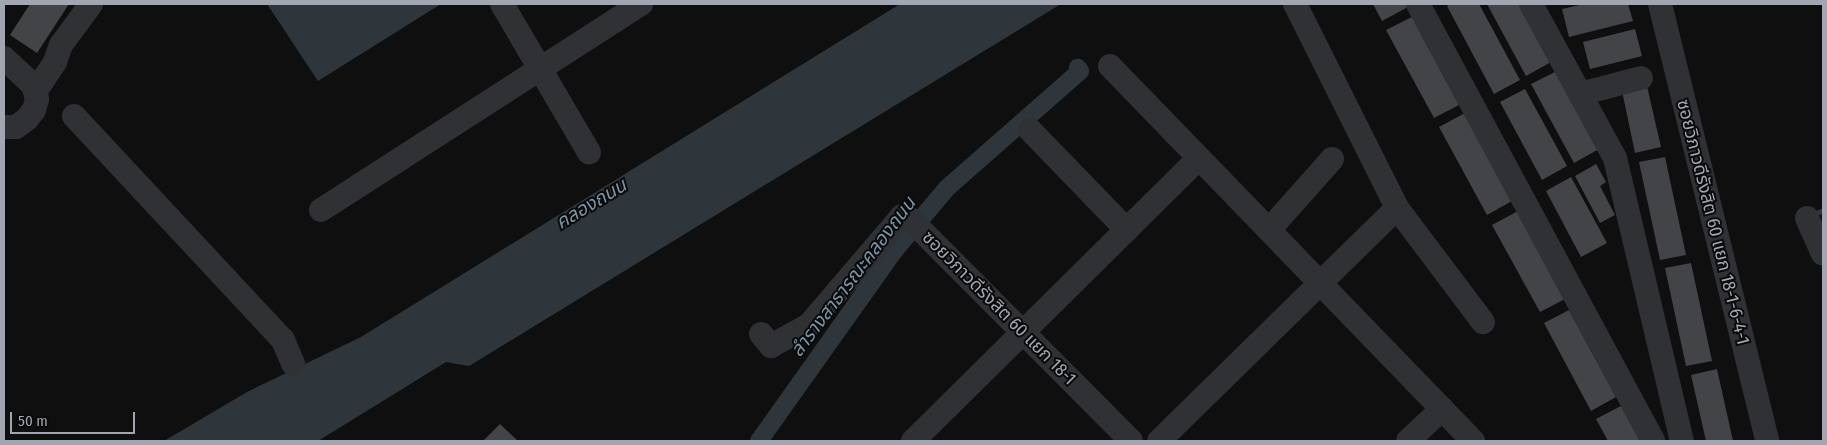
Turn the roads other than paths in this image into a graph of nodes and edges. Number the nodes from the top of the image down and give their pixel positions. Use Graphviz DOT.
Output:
graph roads {
  1 [pos="91,4"];
  2 [pos="502,4"];
  3 [pos="641,4"];
  4 [pos="1295,4"];
  5 [pos="1418,4"];
  6 [pos="1531,4"];
  7 [pos="1660,4"];
  8 [pos="4,58"];
  9 [pos="541,66"];
  10 [pos="1110,66"];
  11 [pos="1641,78"];
  12 [pos="35,92"];
  13 [pos="1580,94"];
  14 [pos="74,116"];
  15 [pos="4,127"];
  16 [pos="1030,130"];
  17 [pos="589,152"];
  18 [pos="1199,158"];
  19 [pos="1332,159"];
  20 [pos="1397,208"];
  21 [pos="321,210"];
  22 [pos="1807,218"];
  23 [pos="1127,230"];
  24 [pos="1269,230"];
  25 [pos="1823,254"];
  26 [pos="1320,284"];
  27 [pos="1483,322"];
  28 [pos="761,334"];
  29 [pos="1024,334"];
  30 [pos="293,364"];
  31 [pos="1442,409"];
  32 [pos="913,441"];
  33 [pos="1130,441"];
  34 [pos="1159,441"];
  35 [pos="1408,441"];
  36 [pos="1473,441"];
  37 [pos="1652,441"];
  38 [pos="1682,441"];
  39 [pos="1766,441"];
  1 -- 12 [label="street"];
  2 -- 9 [label="street"];
  3 -- 9 [label="street"];
  4 -- 20 [label="street"];
  5 -- 37 [label="street"];
  6 -- 13 [label="street"];
  7 -- 39 [label="street, ซอยวิภาวดีรังสิต 60 แยก 18-1-6-4-1"];
  8 -- 12 [label="street"];
  9 -- 17 [label="street"];
  9 -- 21 [label="street"];
  10 -- 18 [label="street"];
  11 -- 13 [label="street"];
  12 -- 15 [label="street"];
  13 -- 38 [label="street"];
  14 -- 30 [label="street"];
  16 -- 23 [label="street"];
  18 -- 23 [label="street"];
  18 -- 24 [label="street"];
  19 -- 24 [label="street"];
  20 -- 26 [label="street"];
  20 -- 27 [label="street"];
  22 -- 25 [label="street"];
  23 -- 29 [label="street"];
  24 -- 26 [label="street"];
  26 -- 31 [label="street"];
  26 -- 34 [label="street"];
  28 -- 29 [label="street, ซอยวิภาวดีรังสิต 60 แยก 18-1"];
  29 -- 32 [label="street"];
  29 -- 33 [label="street, ซอยวิภาวดีรังสิต 60 แยก 18-1"];
  31 -- 35 [label="street"];
  31 -- 36 [label="street"];
}
